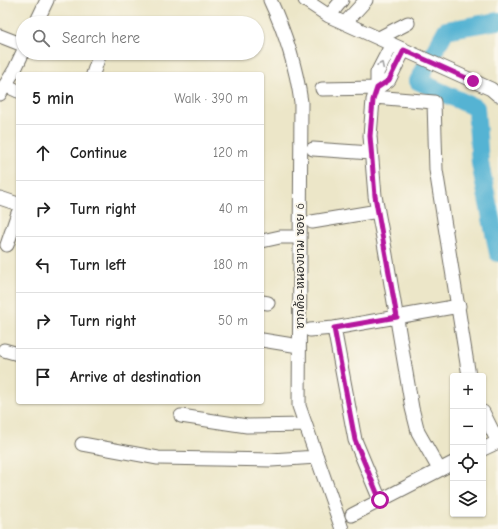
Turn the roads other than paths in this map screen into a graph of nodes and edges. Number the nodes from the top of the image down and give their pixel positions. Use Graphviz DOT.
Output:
graph roads {
  1 [pos="46,0"];
  2 [pos="270,0"];
  3 [pos="305,0"];
  4 [pos="342,0"];
  5 [pos="366,0"];
  6 [pos="39,16"];
  7 [pos="329,16"];
  8 [pos="345,23"];
  9 [pos="408,23"];
  10 [pos="0,36"];
  11 [pos="379,38"];
  12 [pos="16,42"];
  13 [pos="392,44"];
  14 [pos="408,51"];
  15 [pos="19,60"];
  16 [pos="97,60"];
  17 [pos="93,72"];
  18 [pos="2,84"];
  19 [pos="322,89"];
  20 [pos="16,90"];
  21 [pos="375,93"];
  22 [pos="498,95"];
  23 [pos="313,150"];
  24 [pos="371,153"];
  25 [pos="0,198"];
  26 [pos="16,203"];
  27 [pos="378,211"];
  28 [pos="16,219"];
  29 [pos="312,222"];
  30 [pos="264,241"];
  31 [pos="300,241"];
  32 [pos="7,245"];
  33 [pos="459,306"];
  34 [pos="397,317"];
  35 [pos="334,328"];
  36 [pos="310,330"];
  37 [pos="264,340"];
  38 [pos="299,346"];
  39 [pos="4,350"];
  40 [pos="16,353"];
  41 [pos="470,373"];
  42 [pos="181,416"];
  43 [pos="486,418"];
  44 [pos="306,425"];
  45 [pos="498,442"];
  46 [pos="82,444"];
  47 [pos="486,447"];
  48 [pos="317,457"];
  49 [pos="450,464"];
  50 [pos="439,469"];
  51 [pos="380,500"];
  52 [pos="352,515"];
  53 [pos="342,529"];
  1 -- 6 [label="street"];
  2 -- 31 [label="street, ชากค้อ-หนองขาม ซอย 6"];
  3 -- 7 [label="street"];
  4 -- 7 [label="street"];
  5 -- 8 [label="street"];
  7 -- 8 [label="street"];
  8 -- 11 [label="street"];
  9 -- 11 [label="street"];
  10 -- 12 [label="street"];
  11 -- 13 [label="street"];
  13 -- 14 [label="street"];
  21 -- 13 [label="street, one-way"];
  14 -- 21 [label="street"];
  14 -- 22 [label="street"];
  15 -- 18 [label="street"];
  16 -- 17 [label="street"];
  18 -- 20 [label="street"];
  19 -- 21 [label="street"];
  21 -- 24 [label="street"];
  21 -- 33 [label="street"];
  23 -- 24 [label="street"];
  24 -- 27 [label="street"];
  25 -- 26 [label="street"];
  27 -- 29 [label="street"];
  27 -- 34 [label="street"];
  28 -- 32 [label="street"];
  30 -- 31 [label="street"];
  31 -- 38 [label="street, ชากค้อ-หนองขาม ซอย 6"];
  33 -- 34 [label="street"];
  33 -- 41 [label="street"];
  34 -- 35 [label="street"];
  34 -- 50 [label="street"];
  35 -- 36 [label="street"];
  35 -- 51 [label="street"];
  37 -- 38 [label="street"];
  38 -- 44 [label="street, ชากค้อ-หนองขาม ซอย 6"];
  39 -- 40 [label="street"];
  42 -- 44 [label="street"];
  43 -- 45 [label="street"];
  44 -- 48 [label="street, ชากค้อ-หนองขาม ซอย 6"];
  45 -- 47 [label="street"];
  46 -- 48 [label="street"];
  48 -- 53 [label="street, ชากค้อ-หนองขาม ซอย 6"];
  49 -- 50 [label="street"];
  50 -- 51 [label="street"];
  51 -- 52 [label="street"];
}
